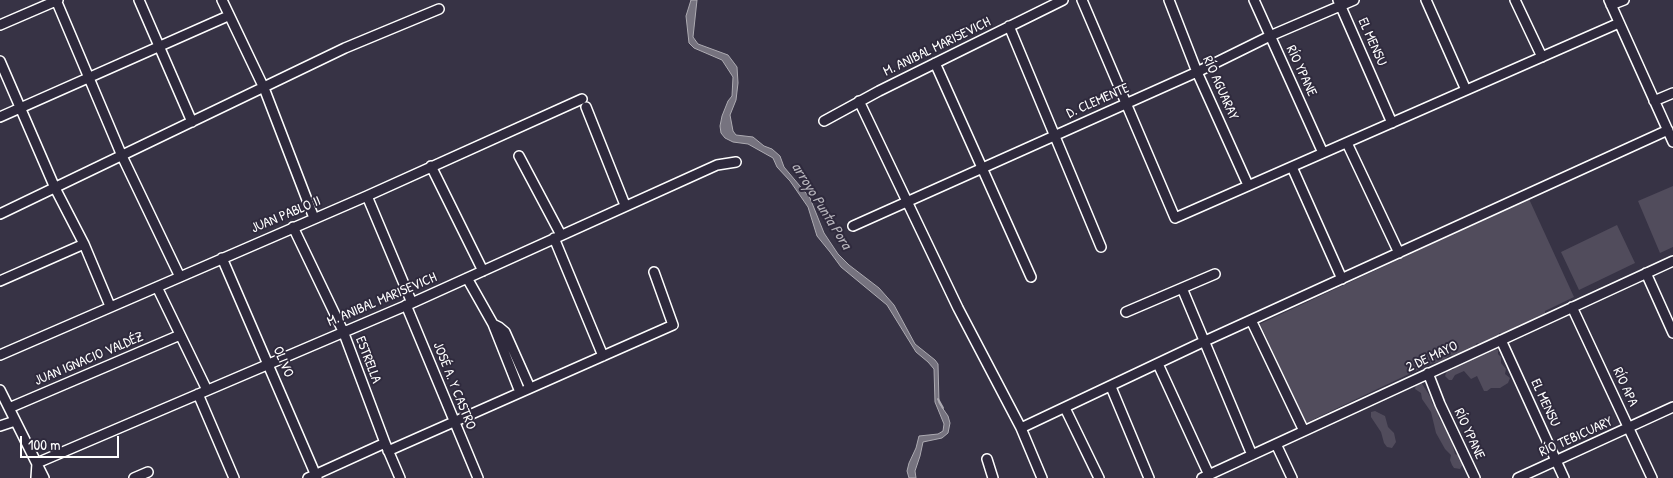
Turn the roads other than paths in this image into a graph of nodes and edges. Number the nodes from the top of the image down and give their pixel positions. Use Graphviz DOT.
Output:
graph roads {
  1 [pos="56,0"];
  2 [pos="139,0"];
  3 [pos="222,0"];
  4 [pos="1063,0"];
  5 [pos="1082,0"];
  6 [pos="1168,0"];
  7 [pos="1254,0"];
  8 [pos="1354,0"];
  9 [pos="1426,0"];
  10 [pos="1516,0"];
  11 [pos="1624,0"];
  12 [pos="1339,3"];
  13 [pos="1610,3"];
  14 [pos="439,9"];
  15 [pos="228,16"];
  16 [pos="1619,23"];
  17 [pos="0,25"];
  18 [pos="1009,26"];
  19 [pos="1270,36"];
  20 [pos="160,48"];
  21 [pos="1542,57"];
  22 [pos="0,62"];
  23 [pos="935,63"];
  24 [pos="1197,72"];
  25 [pos="89,79"];
  26 [pos="264,88"];
  27 [pos="1466,90"];
  28 [pos="1673,92"];
  29 [pos="859,101"];
  30 [pos="1654,101"];
  31 [pos="1126,104"];
  32 [pos="20,108"];
  33 [pos="0,118"];
  34 [pos="824,121"];
  35 [pos="192,122"];
  36 [pos="1392,123"];
  37 [pos="1668,130"];
  38 [pos="1055,136"];
  39 [pos="1347,142"];
  40 [pos="1673,142"];
  41 [pos="1323,153"];
  42 [pos="122,156"];
  43 [pos="519,156"];
  44 [pos="736,162"];
  45 [pos="431,166"];
  46 [pos="1292,167"];
  47 [pos="982,168"];
  48 [pos="1248,186"];
  49 [pos="55,188"];
  50 [pos="367,196"];
  51 [pos="907,202"];
  52 [pos="625,205"];
  53 [pos="0,214"];
  54 [pos="314,218"];
  55 [pos="853,226"];
  56 [pos="293,227"];
  57 [pos="558,236"];
  58 [pos="84,244"];
  59 [pos="1101,247"];
  60 [pos="1399,253"];
  61 [pos="222,258"];
  62 [pos="1673,261"];
  63 [pos="483,271"];
  64 [pos="654,272"];
  65 [pos="1646,273"];
  66 [pos="1215,274"];
  67 [pos="180,277"];
  68 [pos="1031,277"];
  69 [pos="467,278"];
  70 [pos="1342,279"];
  71 [pos="0,281"];
  72 [pos="157,287"];
  73 [pos="1182,288"];
  74 [pos="409,304"];
  75 [pos="110,306"];
  76 [pos="1572,307"];
  77 [pos="1126,312"];
  78 [pos="1251,320"];
  79 [pos="493,324"];
  80 [pos="342,331"];
  81 [pos="1673,333"];
  82 [pos="180,335"];
  83 [pos="1501,340"];
  84 [pos="1205,341"];
  85 [pos="0,355"];
  86 [pos="603,356"];
  87 [pos="269,364"];
  88 [pos="1158,364"];
  89 [pos="1428,374"];
  90 [pos="1111,387"];
  91 [pos="530,388"];
  92 [pos="0,390"];
  93 [pos="203,392"];
  94 [pos="520,392"];
  95 [pos="1673,407"];
  96 [pos="8,408"];
  97 [pos="1065,408"];
  98 [pos="15,421"];
  99 [pos="454,422"];
  100 [pos="0,426"];
  101 [pos="1021,428"];
  102 [pos="1629,428"];
  103 [pos="1304,431"];
  104 [pos="1276,444"];
  105 [pos="386,447"];
  106 [pos="1252,455"];
  107 [pos="987,459"];
  108 [pos="1556,460"];
  109 [pos="37,463"];
  110 [pos="148,472"];
  111 [pos="1206,476"];
  112 [pos="313,477"];
  113 [pos="42,478"];
  114 [pos="134,478"];
  115 [pos="234,478"];
  116 [pos="400,478"];
  117 [pos="478,478"];
  118 [pos="993,478"];
  119 [pos="1042,478"];
  120 [pos="1099,478"];
  121 [pos="1149,478"];
  122 [pos="1292,478"];
  123 [pos="1475,478"];
  124 [pos="1518,478"];
  125 [pos="1564,478"];
  126 [pos="1652,478"];
  1 -- 17 [label="street"];
  1 -- 25 [label="street"];
  2 -- 20 [label="street"];
  3 -- 15 [label="street"];
  4 -- 18 [label="street, M. ANIBAL MARISEVICH"];
  5 -- 31 [label="street"];
  6 -- 24 [label="street, RÍO AGUARAY"];
  7 -- 19 [label="street, RÍO YPANE"];
  8 -- 12 [label="street, D. CLEMENTE"];
  9 -- 27 [label="street"];
  10 -- 21 [label="street"];
  11 -- 13 [label="street"];
  12 -- 19 [label="street, D. CLEMENTE"];
  12 -- 36 [label="street, EL MENSU"];
  13 -- 16 [label="street"];
  14 -- 26 [label="street"];
  15 -- 20 [label="street"];
  15 -- 26 [label="street"];
  16 -- 21 [label="street"];
  16 -- 30 [label="street"];
  18 -- 23 [label="street, M. ANIBAL MARISEVICH"];
  18 -- 38 [label="street"];
  19 -- 24 [label="street, D. CLEMENTE"];
  19 -- 41 [label="street, RÍO YPANE"];
  20 -- 25 [label="street"];
  20 -- 35 [label="street"];
  21 -- 27 [label="street"];
  22 -- 32 [label="street"];
  23 -- 29 [label="street, M. ANIBAL MARISEVICH"];
  23 -- 47 [label="street"];
  24 -- 31 [label="street, D. CLEMENTE"];
  24 -- 48 [label="street, RÍO AGUARAY"];
  25 -- 32 [label="street"];
  25 -- 42 [label="street"];
  26 -- 35 [label="street"];
  26 -- 54 [label="street"];
  27 -- 36 [label="street"];
  28 -- 30 [label="street"];
  29 -- 34 [label="street, M. ANIBAL MARISEVICH"];
  29 -- 51 [label="street"];
  30 -- 37 [label="street"];
  31 -- 38 [label="street, D. CLEMENTE"];
  31 -- 48 [label="street"];
  32 -- 33 [label="street"];
  32 -- 49 [label="street"];
  35 -- 42 [label="street"];
  36 -- 39 [label="street"];
  37 -- 40 [label="street"];
  37 -- 60 [label="street"];
  38 -- 47 [label="street, D. CLEMENTE"];
  38 -- 59 [label="street"];
  39 -- 41 [label="street"];
  39 -- 60 [label="street"];
  41 -- 46 [label="street"];
  42 -- 49 [label="street"];
  42 -- 67 [label="street"];
  43 -- 57 [label="street"];
  44 -- 52 [label="street, M. ANIBAL MARISEVICH"];
  45 -- 50 [label="street, JUAN PABLO II"];
  45 -- 52 [label="street, JUAN PABLO II"];
  45 -- 63 [label="street"];
  46 -- 48 [label="street"];
  46 -- 70 [label="street"];
  47 -- 51 [label="street, D. CLEMENTE"];
  47 -- 68 [label="street"];
  49 -- 53 [label="street"];
  49 -- 58 [label="street"];
  50 -- 54 [label="street, JUAN PABLO II"];
  50 -- 74 [label="street, JOSÉ A. Y CASTRO"];
  51 -- 55 [label="street, D. CLEMENTE"];
  51 -- 101 [label="street"];
  52 -- 57 [label="street, M. ANIBAL MARISEVICH"];
  54 -- 56 [label="street, JUAN PABLO II"];
  56 -- 61 [label="street, JUAN PABLO II"];
  56 -- 80 [label="street, ESTRELLA"];
  57 -- 63 [label="street, M. ANIBAL MARISEVICH"];
  57 -- 86 [label="street"];
  58 -- 71 [label="street"];
  58 -- 75 [label="street"];
  60 -- 70 [label="street"];
  61 -- 67 [label="street, JUAN PABLO II"];
  61 -- 87 [label="street, OLIVO"];
  62 -- 65 [label="street, 2 DE MAYO"];
  63 -- 69 [label="street, M. ANIBAL MARISEVICH"];
  64 -- 86 [label="street"];
  65 -- 76 [label="street, 2 DE MAYO"];
  65 -- 81 [label="street"];
  66 -- 73 [label="street"];
  67 -- 72 [label="street, JUAN PABLO II"];
  69 -- 74 [label="street, M. ANIBAL MARISEVICH"];
  69 -- 79 [label="street"];
  70 -- 78 [label="street"];
  72 -- 75 [label="street, JUAN PABLO II"];
  72 -- 82 [label="street"];
  73 -- 77 [label="street"];
  73 -- 84 [label="street"];
  74 -- 80 [label="street, M. ANIBAL MARISEVICH"];
  74 -- 99 [label="street, JOSÉ A. Y CASTRO"];
  75 -- 85 [label="street, JUAN PABLO II"];
  76 -- 83 [label="street, 2 DE MAYO"];
  76 -- 102 [label="street, RÍO APA"];
  78 -- 84 [label="street"];
  78 -- 103 [label="street"];
  79 -- 91 [label="street"];
  79 -- 94 [label="street"];
  80 -- 87 [label="street, M. ANIBAL MARISEVICH"];
  80 -- 105 [label="street, ESTRELLA"];
  82 -- 93 [label="street"];
  82 -- 96 [label="street, JUAN IGNACIO VALDÉZ"];
  83 -- 89 [label="street, 2 DE MAYO"];
  83 -- 108 [label="street, EL MENSU"];
  84 -- 88 [label="street"];
  84 -- 106 [label="street"];
  86 -- 91 [label="street"];
  87 -- 93 [label="street, M. ANIBAL MARISEVICH"];
  87 -- 112 [label="street, OLIVO"];
  88 -- 90 [label="street"];
  88 -- 111 [label="street"];
  89 -- 103 [label="street, 2 DE MAYO"];
  89 -- 123 [label="street, RÍO YPANE"];
  90 -- 97 [label="street"];
  90 -- 121 [label="street"];
  91 -- 94 [label="street"];
  92 -- 96 [label="street"];
  93 -- 109 [label="street, M. ANIBAL MARISEVICH"];
  93 -- 115 [label="street"];
  94 -- 99 [label="street"];
  95 -- 102 [label="street, RÍO TEBICUARY"];
  96 -- 98 [label="street"];
  97 -- 101 [label="street"];
  97 -- 120 [label="street"];
  98 -- 100 [label="street"];
  98 -- 109 [label="street"];
  99 -- 105 [label="street"];
  99 -- 117 [label="street, JOSÉ A. Y CASTRO"];
  101 -- 119 [label="street"];
  102 -- 108 [label="street, RÍO TEBICUARY"];
  102 -- 126 [label="street, RÍO APA"];
  103 -- 104 [label="street, 2 DE MAYO"];
  104 -- 106 [label="street, 2 DE MAYO"];
  104 -- 122 [label="street"];
  105 -- 112 [label="street"];
  105 -- 116 [label="street, ESTRELLA"];
  106 -- 111 [label="street, 2 DE MAYO"];
  107 -- 118 [label="street"];
  108 -- 124 [label="street, RÍO TEBICUARY"];
  108 -- 125 [label="street, EL MENSU"];
  109 -- 113 [label="street"];
  110 -- 114 [label="street"];
}
